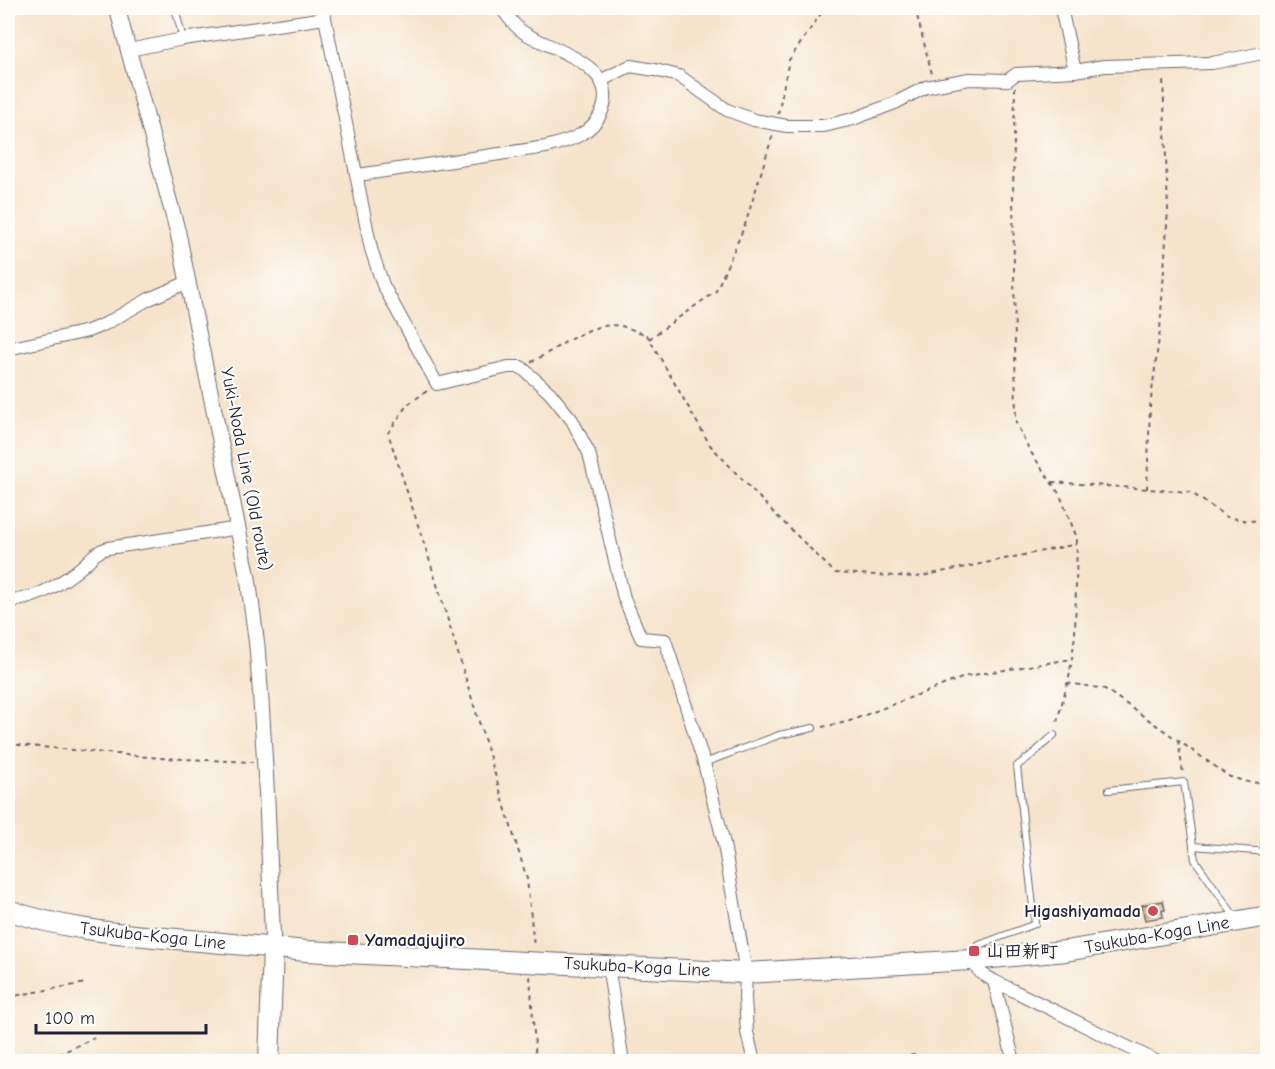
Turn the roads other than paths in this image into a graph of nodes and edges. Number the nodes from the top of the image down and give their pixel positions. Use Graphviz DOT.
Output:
graph roads {
  1 [pos="117,8"];
  2 [pos="175,8"];
  3 [pos="501,8"];
  4 [pos="1061,8"];
  5 [pos="324,13"];
  6 [pos="183,39"];
  7 [pos="129,50"];
  8 [pos="1268,52"];
  9 [pos="1075,71"];
  10 [pos="602,80"];
  11 [pos="358,175"];
  12 [pos="188,282"];
  13 [pos="11,348"];
  14 [pos="239,528"];
  15 [pos="8,601"];
  16 [pos="813,728"];
  17 [pos="1054,735"];
  18 [pos="704,763"];
  19 [pos="1109,790"];
  20 [pos="1193,846"];
  21 [pos="1268,852"];
  22 [pos="8,910"];
  23 [pos="1268,916"];
  24 [pos="1238,921"];
  25 [pos="273,948"];
  26 [pos="975,959"];
  27 [pos="608,965"];
  28 [pos="746,973"];
  29 [pos="993,981"];
  30 [pos="269,1062"];
  31 [pos="623,1062"];
  32 [pos="754,1062"];
  33 [pos="1014,1062"];
  34 [pos="1158,1062"];
  1 -- 7 [label="street, Yuki-Noda Line (Old route)"];
  2 -- 6 [label="lane"];
  3 -- 10 [label="street"];
  4 -- 9 [label="street"];
  5 -- 6 [label="street"];
  5 -- 11 [label="street"];
  6 -- 7 [label="street"];
  7 -- 12 [label="street, Yuki-Noda Line (Old route)"];
  8 -- 9 [label="street"];
  9 -- 10 [label="street"];
  10 -- 11 [label="street"];
  11 -- 18 [label="street"];
  12 -- 13 [label="street"];
  12 -- 14 [label="street, Yuki-Noda Line (Old route)"];
  14 -- 15 [label="street"];
  14 -- 25 [label="street, Yuki-Noda Line (Old route)"];
  16 -- 18 [label="lane"];
  17 -- 26 [label="lane"];
  18 -- 28 [label="street"];
  19 -- 20 [label="lane"];
  20 -- 21 [label="lane"];
  20 -- 24 [label="lane"];
  22 -- 25 [label="main road, Tsukuba-Koga Line"];
  23 -- 24 [label="main road, Tsukuba-Koga Line"];
  24 -- 26 [label="main road, Tsukuba-Koga Line"];
  25 -- 27 [label="main road, Tsukuba-Koga Line"];
  25 -- 30 [label="main road"];
  26 -- 28 [label="main road, Tsukuba-Koga Line"];
  26 -- 29 [label="street"];
  27 -- 28 [label="main road, Tsukuba-Koga Line"];
  27 -- 31 [label="street"];
  28 -- 32 [label="street"];
  29 -- 33 [label="street"];
  29 -- 34 [label="street"];
}
